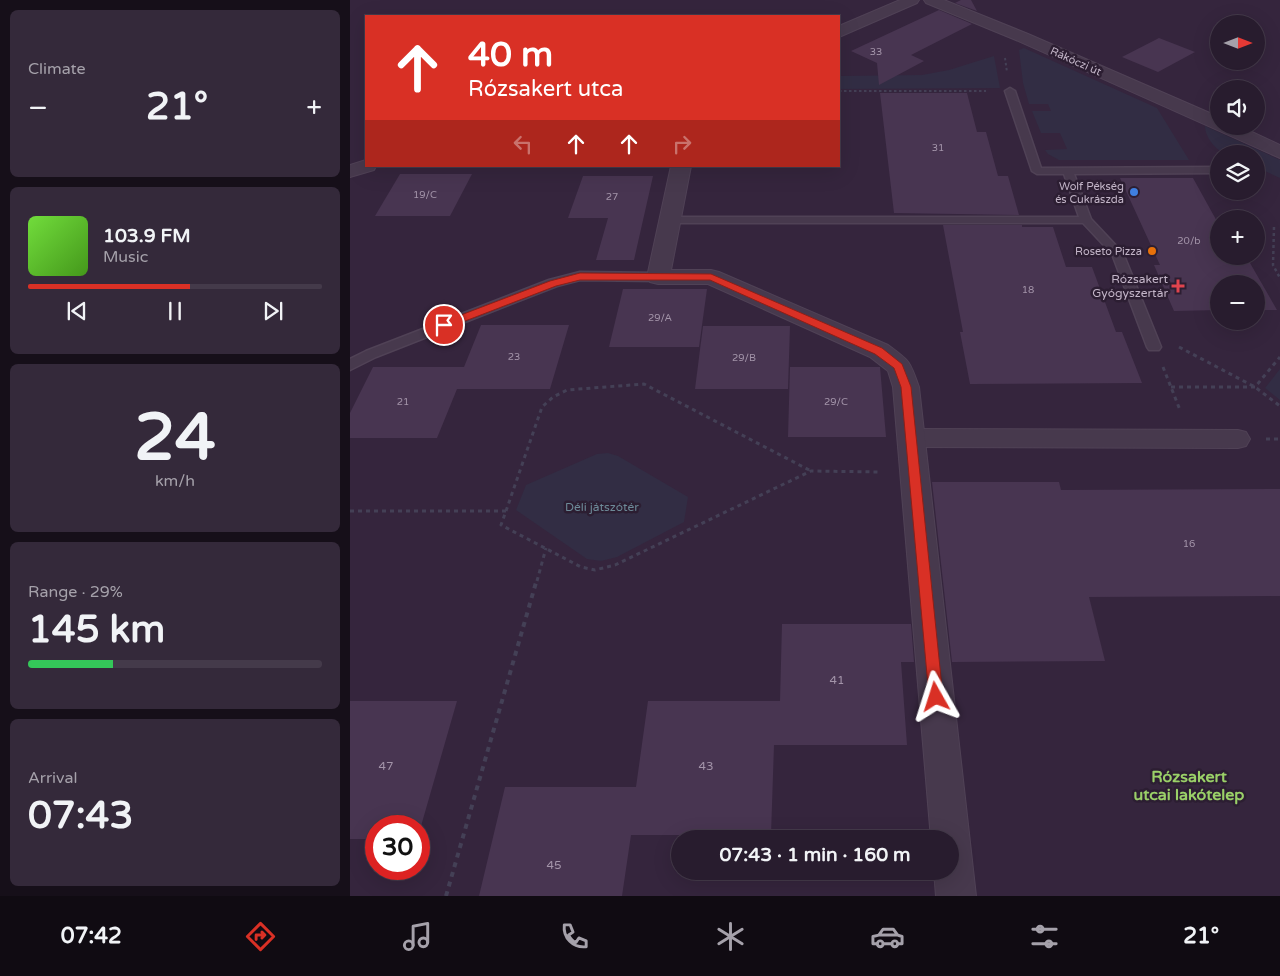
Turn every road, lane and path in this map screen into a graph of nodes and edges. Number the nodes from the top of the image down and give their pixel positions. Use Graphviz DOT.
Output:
graph roads {
  1 [pos="912,0"];
  2 [pos="931,0"];
  3 [pos="840,32"];
  4 [pos="840,91"];
  5 [pos="1010,91"];
  6 [pos="1210,120"];
  7 [pos="1243,135"];
  8 [pos="1280,152"];
  9 [pos="365,166"];
  10 [pos="681,167"];
  11 [pos="1210,170"];
  12 [pos="350,171"];
  13 [pos="1068,171"];
  14 [pos="670,220"];
  15 [pos="1086,220"];
  16 [pos="1274,227"];
  17 [pos="658,277"];
  18 [pos="1280,278"];
  19 [pos="1154,347"];
  20 [pos="1280,357"];
  21 [pos="350,366"];
  22 [pos="1170,387"];
  23 [pos="1255,388"];
  24 [pos="1280,406"];
  25 [pos="910,438"];
  26 [pos="1191,439"];
  27 [pos="1238,439"];
  28 [pos="811,471"];
  29 [pos="914,472"];
  30 [pos="350,511"];
  31 [pos="506,511"];
  32 [pos="546,548"];
  33 [pos="446,896"];
  34 [pos="956,896"];
  1 -- 3 [label="street"];
  2 -- 6 [label="street, Rákóczi út"];
  4 -- 5 [label="path"];
  5 -- 13 [label="lane"];
  7 -- 8 [label="street"];
  9 -- 12 [label="street"];
  10 -- 14 [label="street"];
  11 -- 13 [label="lane"];
  13 -- 15 [label="lane"];
  14 -- 15 [label="lane"];
  14 -- 17 [label="street"];
  15 -- 19 [label="lane"];
  16 -- 18 [label="path"];
  17 -- 21 [label="lane"];
  17 -- 25 [label="street"];
  19 -- 22 [label="path"];
  19 -- 23 [label="path"];
  20 -- 23 [label="path"];
  22 -- 23 [label="path"];
  22 -- 26 [label="path"];
  23 -- 24 [label="path"];
  25 -- 26 [label="street"];
  25 -- 29 [label="street"];
  26 -- 27 [label="street"];
  28 -- 29 [label="path"];
  28 -- 31 [label="path"];
  28 -- 32 [label="path"];
  29 -- 34 [label="street"];
  30 -- 31 [label="path"];
  31 -- 32 [label="path"];
  32 -- 33 [label="path"];
}
